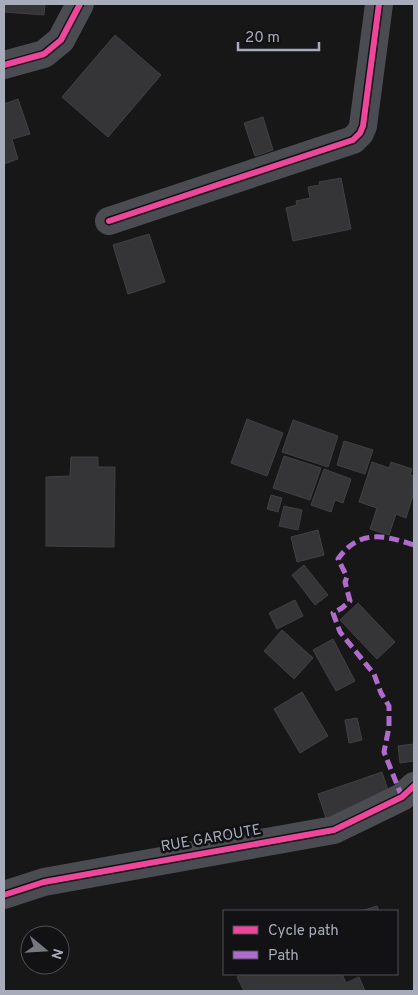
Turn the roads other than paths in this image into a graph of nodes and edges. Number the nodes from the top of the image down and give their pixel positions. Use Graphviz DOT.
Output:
graph roads {
  1 [pos="80,4"];
  2 [pos="379,4"];
  3 [pos="4,65"];
  4 [pos="109,221"];
  5 [pos="414,786"];
  6 [pos="4,894"];
  1 -- 3 [label="street"];
  2 -- 4 [label="street"];
  5 -- 6 [label="street, RUE GAROUTE"];
}
